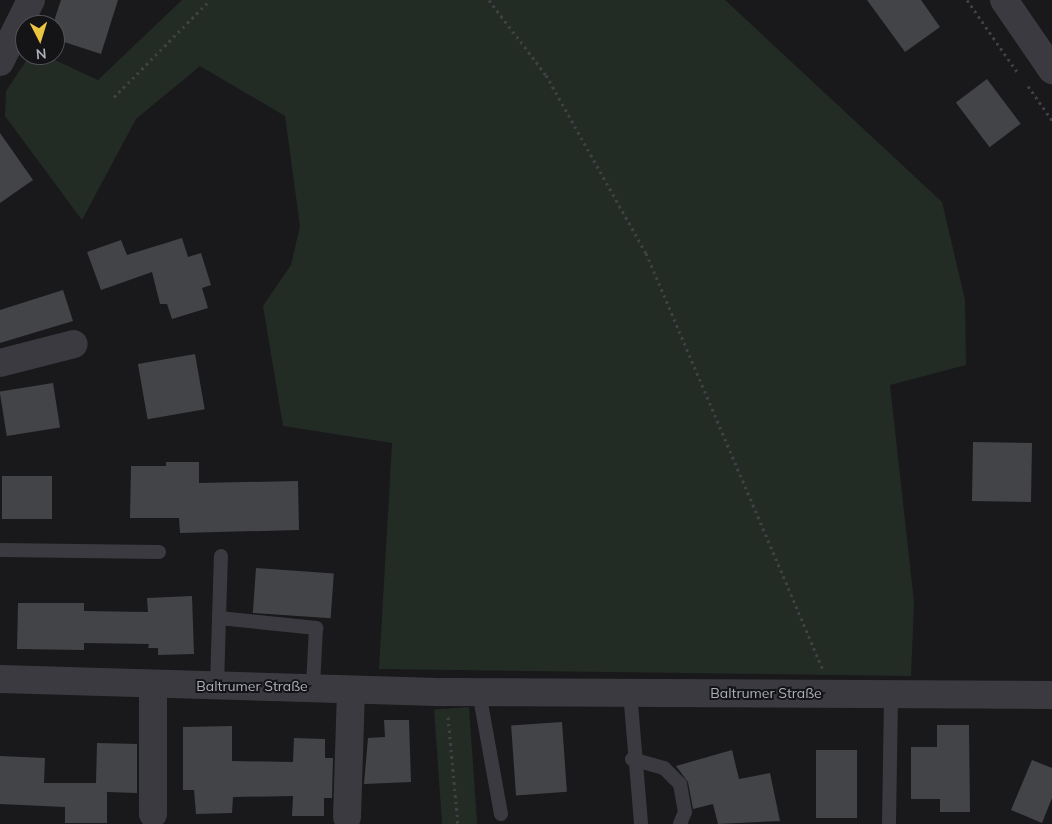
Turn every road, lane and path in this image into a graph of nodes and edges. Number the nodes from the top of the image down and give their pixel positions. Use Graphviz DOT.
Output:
graph roads {
  1 [pos="31,0"];
  2 [pos="210,0"];
  3 [pos="488,0"];
  4 [pos="967,0"];
  5 [pos="1004,0"];
  6 [pos="0,62"];
  7 [pos="1052,70"];
  8 [pos="114,97"];
  9 [pos="1052,120"];
  10 [pos="74,344"];
  11 [pos="0,363"];
  12 [pos="0,550"];
  13 [pos="159,552"];
  14 [pos="221,556"];
  15 [pos="219,618"];
  16 [pos="0,679"];
  17 [pos="153,685"];
  18 [pos="217,686"];
  19 [pos="313,686"];
  20 [pos="351,690"];
  21 [pos="445,692"];
  22 [pos="479,692"];
  23 [pos="630,692"];
  24 [pos="891,693"];
  25 [pos="833,694"];
  26 [pos="1052,695"];
  27 [pos="632,759"];
  28 [pos="153,814"];
  29 [pos="501,814"];
  30 [pos="348,820"];
  31 [pos="458,824"];
  32 [pos="641,824"];
  33 [pos="680,824"];
  34 [pos="889,824"];
  1 -- 6 [label="street"];
  2 -- 8 [label="path"];
  3 -- 25 [label="path"];
  4 -- 9 [label="path"];
  5 -- 7 [label="street"];
  10 -- 11 [label="street"];
  12 -- 13 [label="lane"];
  14 -- 15 [label="lane"];
  15 -- 18 [label="lane"];
  15 -- 19 [label="lane"];
  16 -- 17 [label="street, Baltrumer Straße"];
  17 -- 18 [label="street, Baltrumer Straße"];
  17 -- 28 [label="street"];
  18 -- 19 [label="street, Baltrumer Straße"];
  19 -- 20 [label="street, Baltrumer Straße"];
  20 -- 21 [label="street, Baltrumer Straße"];
  20 -- 30 [label="street"];
  21 -- 22 [label="street, Baltrumer Straße"];
  21 -- 31 [label="path"];
  22 -- 23 [label="street, Baltrumer Straße"];
  22 -- 29 [label="lane"];
  23 -- 25 [label="street, Baltrumer Straße"];
  23 -- 27 [label="lane"];
  24 -- 25 [label="street, Baltrumer Straße"];
  24 -- 26 [label="street, Baltrumer Straße"];
  24 -- 34 [label="lane"];
  27 -- 32 [label="lane"];
  27 -- 33 [label="lane"];
}
